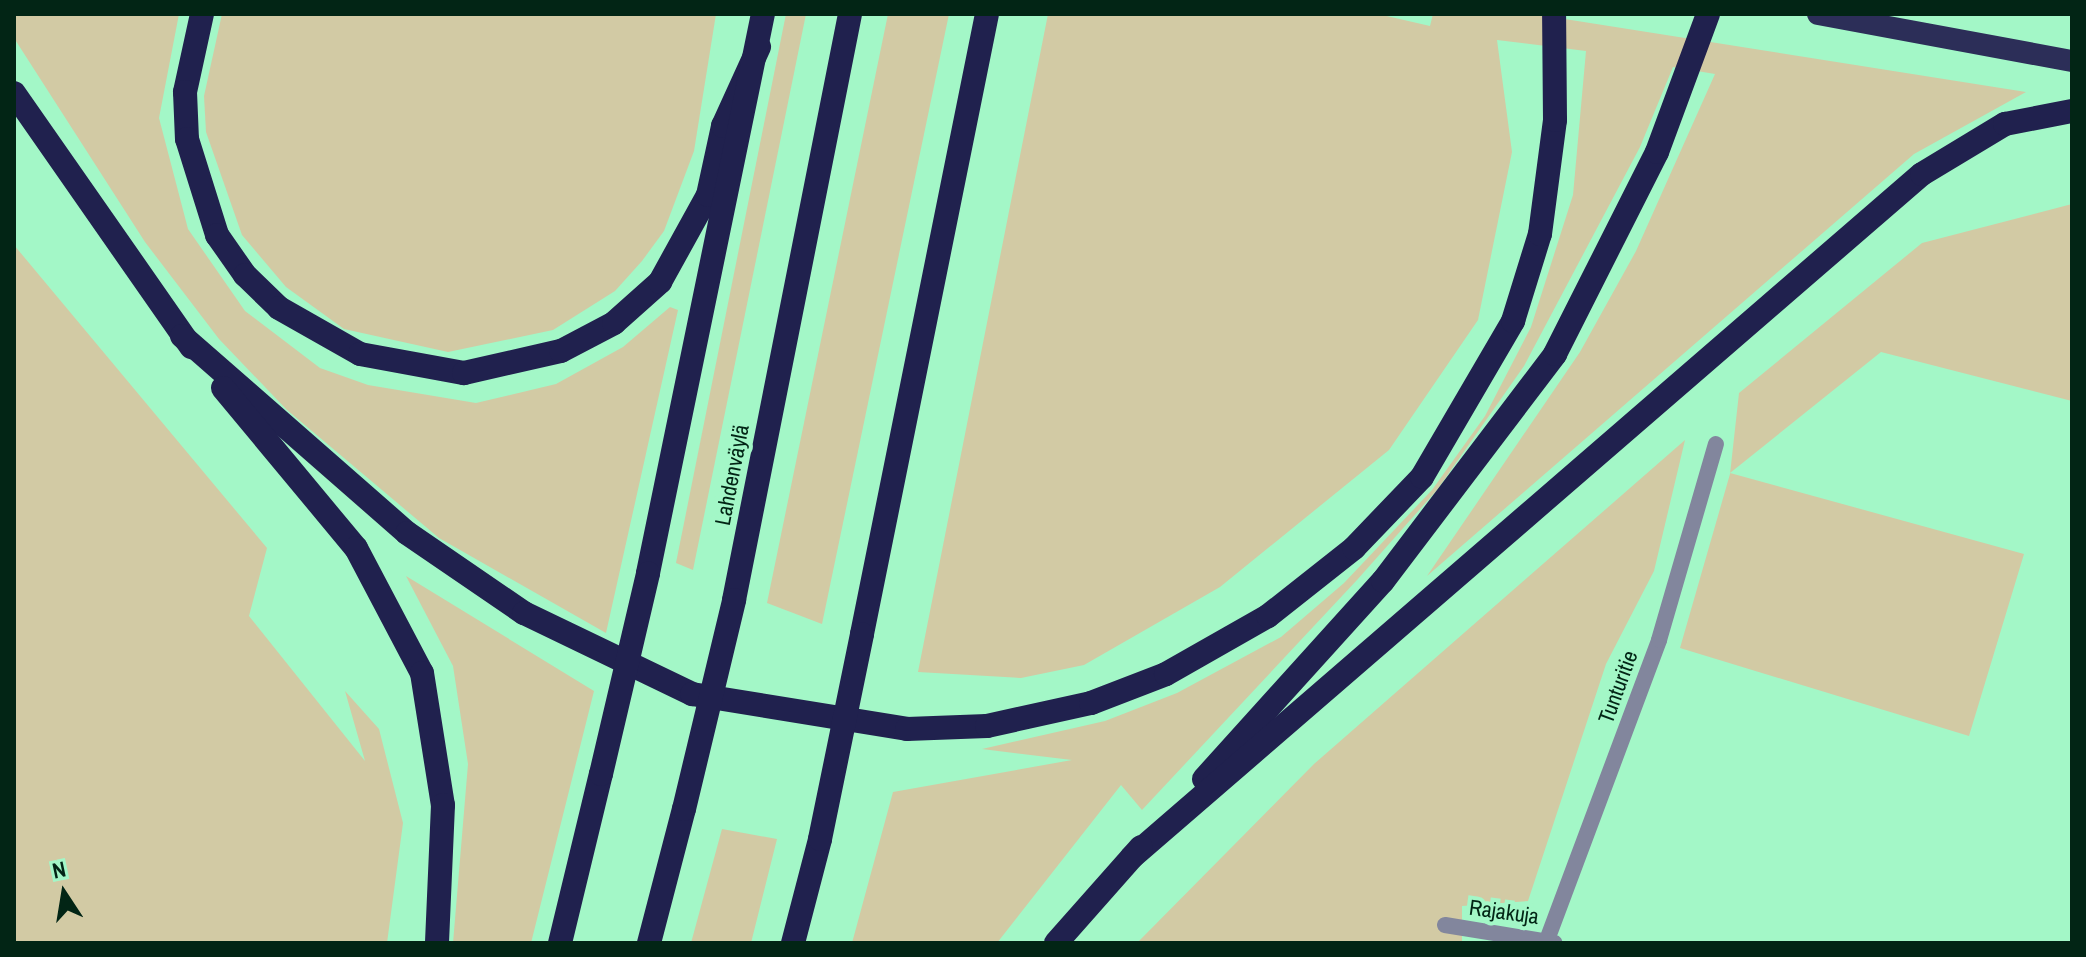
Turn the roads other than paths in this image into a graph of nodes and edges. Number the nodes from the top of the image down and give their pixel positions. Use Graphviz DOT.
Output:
graph roads {
  1 [pos="202,14"];
  2 [pos="763,14"];
  3 [pos="850,14"];
  4 [pos="987,14"];
  5 [pos="1554,14"];
  6 [pos="1708,14"];
  7 [pos="1818,14"];
  8 [pos="759,47"];
  9 [pos="2072,61"];
  10 [pos="14,93"];
  11 [pos="2072,111"];
  12 [pos="182,336"];
  13 [pos="1716,444"];
  14 [pos="1132,857"];
  15 [pos="1445,925"];
  16 [pos="1552,942"];
  17 [pos="437,943"];
  18 [pos="560,943"];
  19 [pos="649,943"];
  20 [pos="793,943"];
  21 [pos="1056,943"];
  1 -- 8 [label="highway"];
  2 -- 8 [label="highway"];
  3 -- 19 [label="highway, Lahdenväylä, bridge"];
  4 -- 20 [label="highway, bridge"];
  5 -- 12 [label="highway"];
  6 -- 14 [label="highway"];
  7 -- 9 [label="highway"];
  8 -- 18 [label="highway, bridge"];
  10 -- 12 [label="highway"];
  11 -- 14 [label="highway"];
  12 -- 17 [label="highway"];
  13 -- 16 [label="street, Tunturitie"];
  14 -- 21 [label="highway"];
  15 -- 16 [label="street, Rajakuja"];
}
